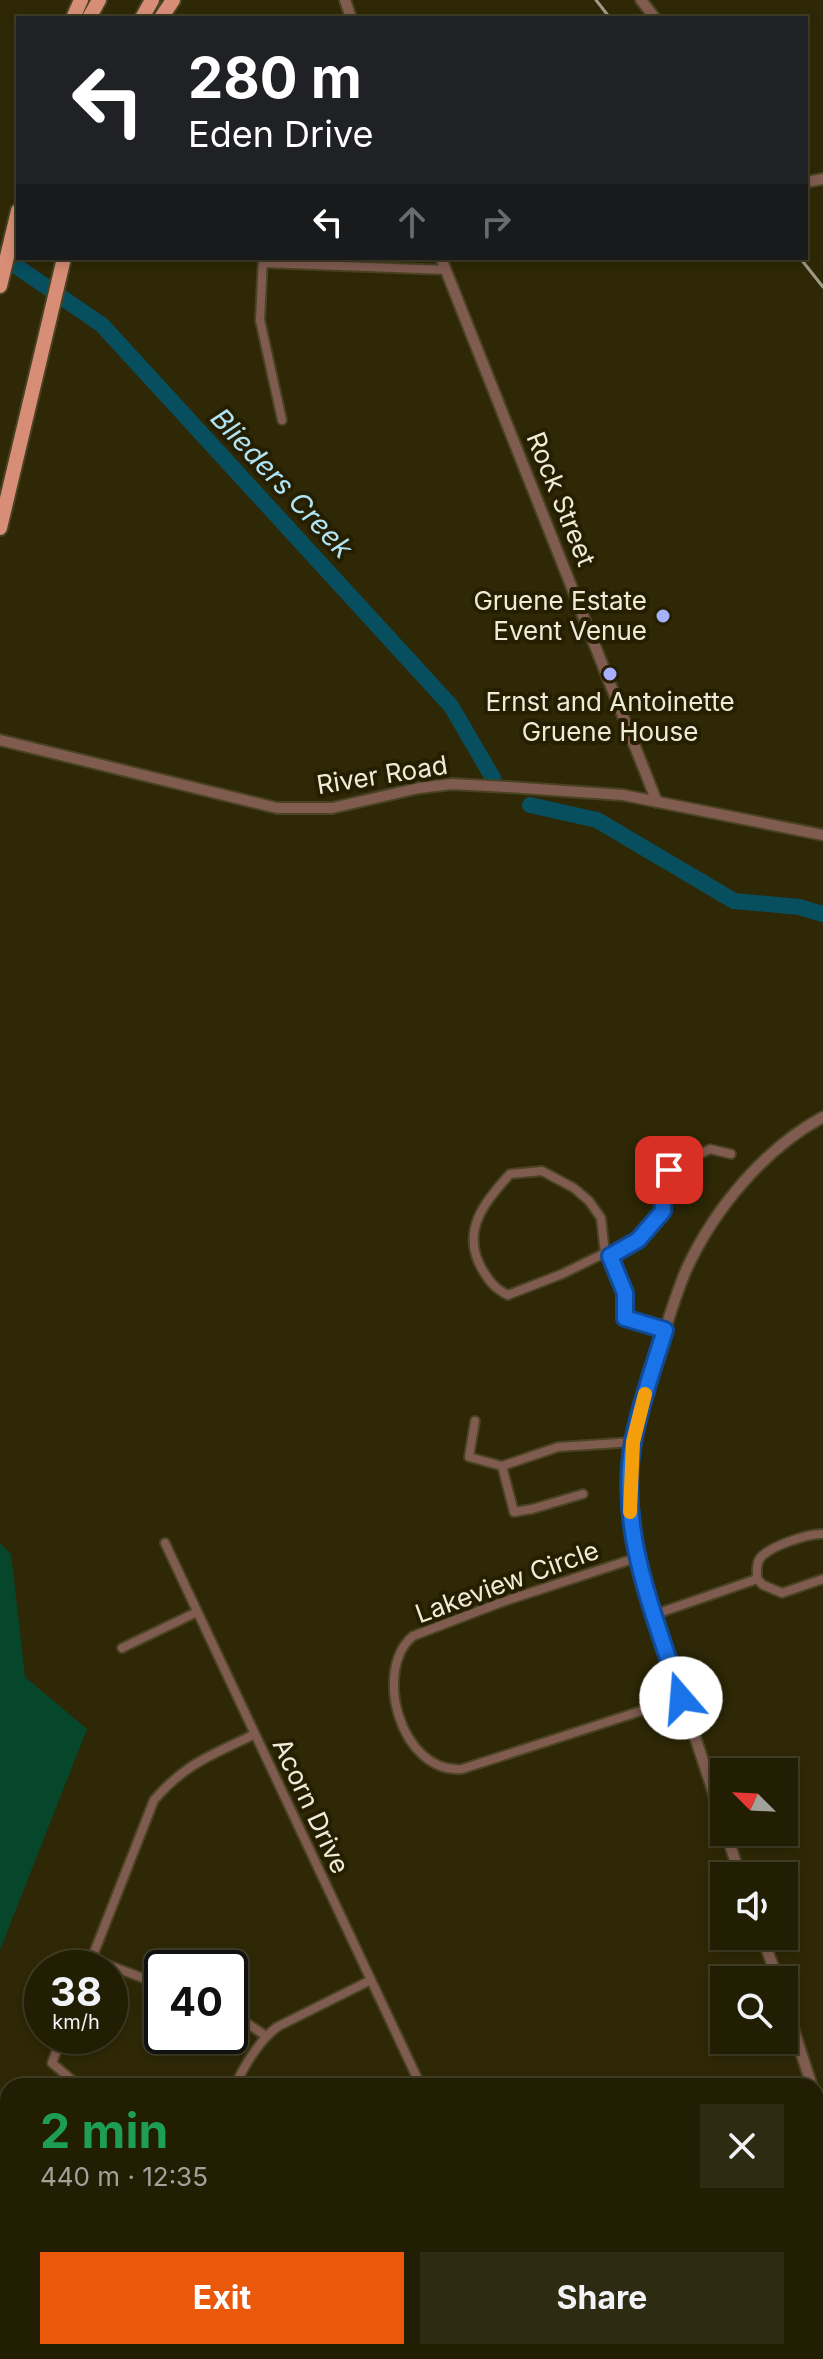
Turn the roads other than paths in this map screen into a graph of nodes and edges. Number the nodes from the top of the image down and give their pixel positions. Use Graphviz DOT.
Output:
graph roads {
  1 [pos="641,0"];
  2 [pos="653,16"];
  3 [pos="16,219"];
  4 [pos="64,260"];
  5 [pos="442,260"];
  6 [pos="263,261"];
  7 [pos="446,270"];
  8 [pos="0,286"];
  9 [pos="282,420"];
  10 [pos="0,528"];
  11 [pos="0,740"];
  12 [pos="657,802"];
  13 [pos="823,835"];
  14 [pos="823,1117"];
  15 [pos="731,1154"];
  16 [pos="608,1255"];
  17 [pos="665,1330"];
  18 [pos="475,1421"];
  19 [pos="633,1442"];
  20 [pos="502,1466"];
  21 [pos="583,1494"];
  22 [pos="823,1534"];
  23 [pos="165,1543"];
  24 [pos="636,1558"];
  25 [pos="757,1579"];
  26 [pos="823,1579"];
  27 [pos="197,1612"];
  28 [pos="653,1615"];
  29 [pos="122,1648"];
  30 [pos="681,1698"];
  31 [pos="255,1734"];
  32 [pos="710,1785"];
  33 [pos="95,1950"];
  34 [pos="371,1980"];
  35 [pos="248,2024"];
  36 [pos="266,2036"];
  37 [pos="798,2043"];
  38 [pos="55,2054"];
  39 [pos="70,2078"];
  40 [pos="239,2078"];
  41 [pos="417,2078"];
  42 [pos="809,2078"];
  1 -- 2 [label="street"];
  3 -- 8 [label="main road"];
  4 -- 10 [label="main road"];
  5 -- 7 [label="street, Rock Street"];
  6 -- 7 [label="street"];
  6 -- 9 [label="street"];
  7 -- 12 [label="street, Rock Street"];
  11 -- 12 [label="street, River Road"];
  12 -- 13 [label="street, River Road"];
  14 -- 17 [label="street"];
  15 -- 16 [label="street"];
  16 -- 16 [label="street"];
  16 -- 17 [label="street"];
  17 -- 19 [label="street"];
  18 -- 20 [label="street"];
  19 -- 20 [label="street"];
  19 -- 24 [label="street"];
  20 -- 21 [label="street"];
  22 -- 25 [label="street"];
  23 -- 27 [label="street, Acorn Drive"];
  24 -- 28 [label="street"];
  24 -- 30 [label="street, Lakeview Circle"];
  25 -- 26 [label="street"];
  25 -- 28 [label="street"];
  27 -- 29 [label="street"];
  27 -- 31 [label="street, Acorn Drive"];
  28 -- 30 [label="street"];
  30 -- 32 [label="street"];
  31 -- 33 [label="street"];
  31 -- 34 [label="street, Acorn Drive"];
  34 -- 36 [label="street"];
  34 -- 41 [label="street, Acorn Drive"];
  35 -- 36 [label="street"];
  36 -- 40 [label="street"];
  37 -- 42 [label="street"];
  38 -- 39 [label="street"];
}
